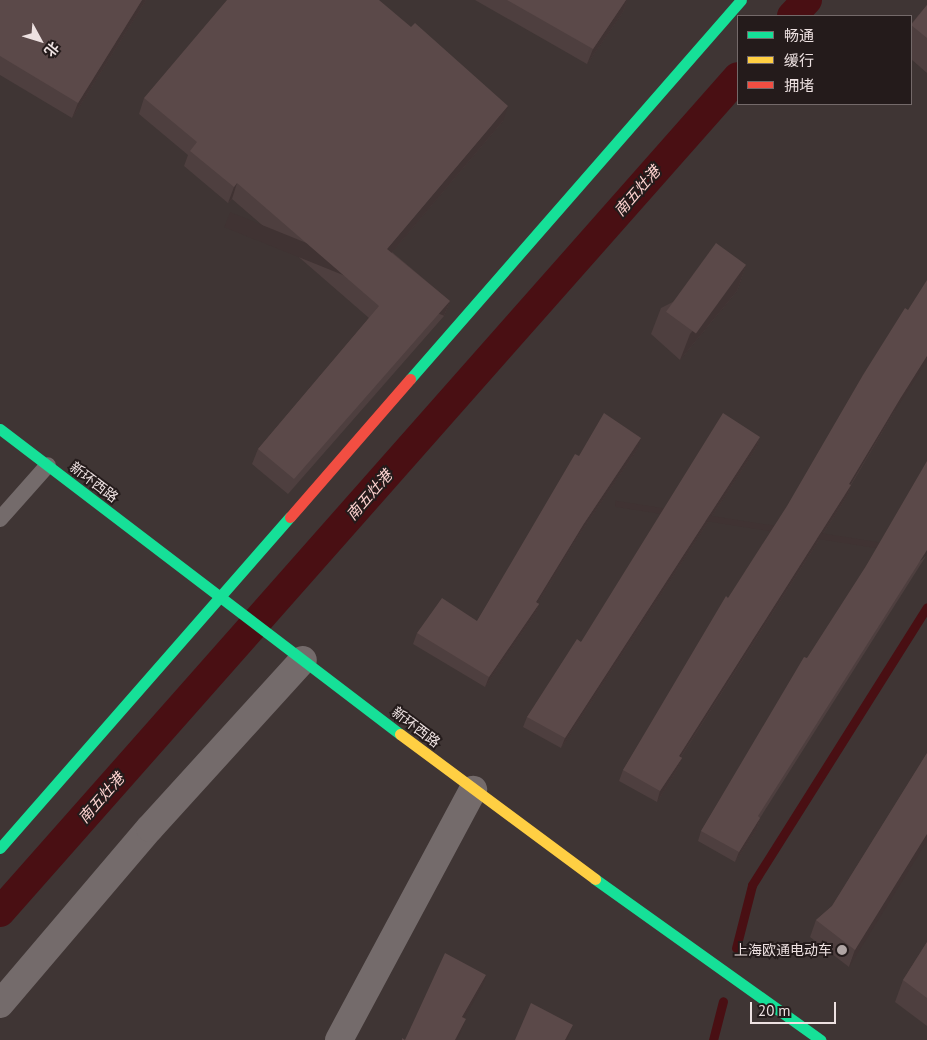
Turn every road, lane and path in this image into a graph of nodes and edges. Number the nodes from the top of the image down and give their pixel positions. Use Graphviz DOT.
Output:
graph roads {
  1 [pos="741,0"];
  2 [pos="0,429"];
  3 [pos="48,465"];
  4 [pos="0,519"];
  5 [pos="218,596"];
  6 [pos="294,653"];
  7 [pos="473,790"];
  8 [pos="0,848"];
  9 [pos="0,1004"];
  10 [pos="339,1040"];
  11 [pos="821,1040"];
  1 -- 5 [label="street"];
  2 -- 3 [label="street, 新环西路"];
  3 -- 4 [label="lane"];
  3 -- 5 [label="street, 新环西路"];
  5 -- 6 [label="street, 新环西路"];
  5 -- 8 [label="street"];
  6 -- 7 [label="street, 新环西路"];
  6 -- 9 [label="street"];
  7 -- 10 [label="street"];
  7 -- 11 [label="street, 新环西路"];
}
